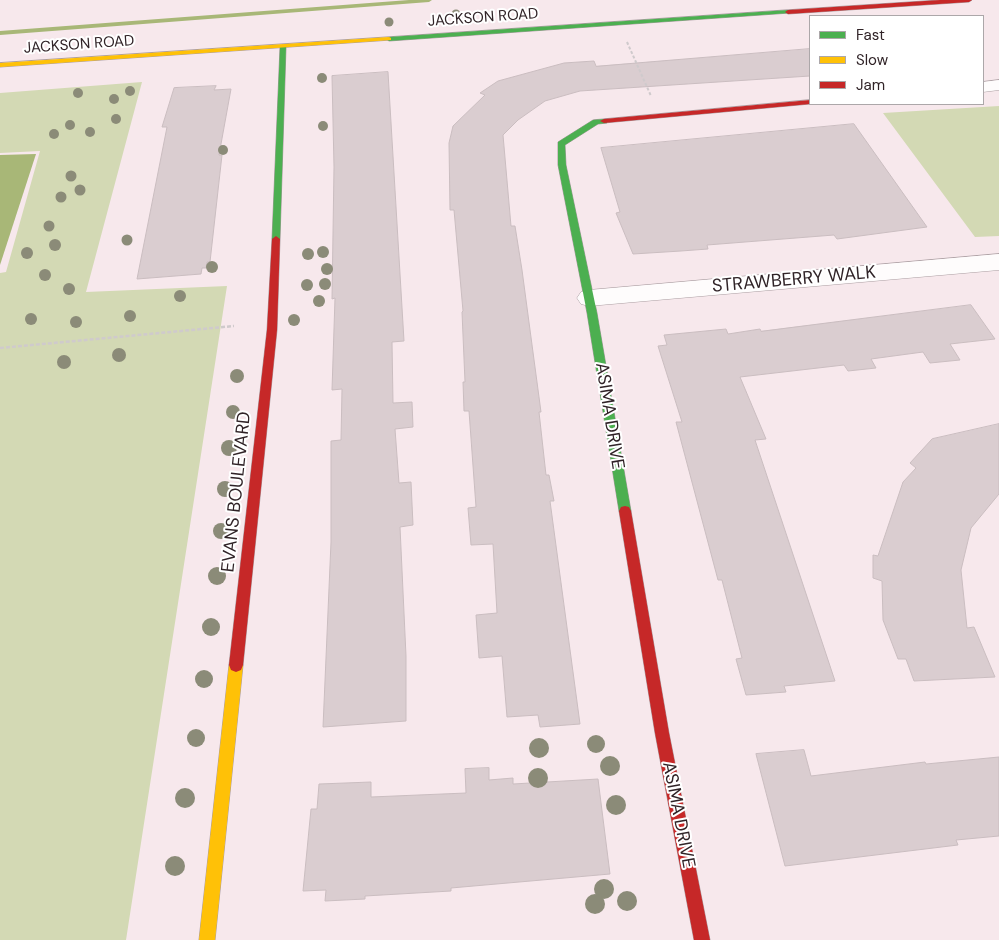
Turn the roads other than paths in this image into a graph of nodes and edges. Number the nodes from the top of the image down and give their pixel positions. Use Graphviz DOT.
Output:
graph roads {
  1 [pos="969,0"];
  2 [pos="283,47"];
  3 [pos="0,65"];
  4 [pos="999,85"];
  5 [pos="984,87"];
  6 [pos="809,102"];
  7 [pos="999,262"];
  8 [pos="589,298"];
  9 [pos="206,940"];
  10 [pos="702,940"];
  1 -- 2 [label="street, JACKSON ROAD"];
  2 -- 3 [label="street, JACKSON ROAD"];
  2 -- 9 [label="street, EVANS BOULEVARD"];
  4 -- 5 [label="street"];
  6 -- 8 [label="street, ASIMA DRIVE"];
  7 -- 8 [label="street, STRAWBERRY WALK"];
  8 -- 10 [label="street, ASIMA DRIVE"];
}
